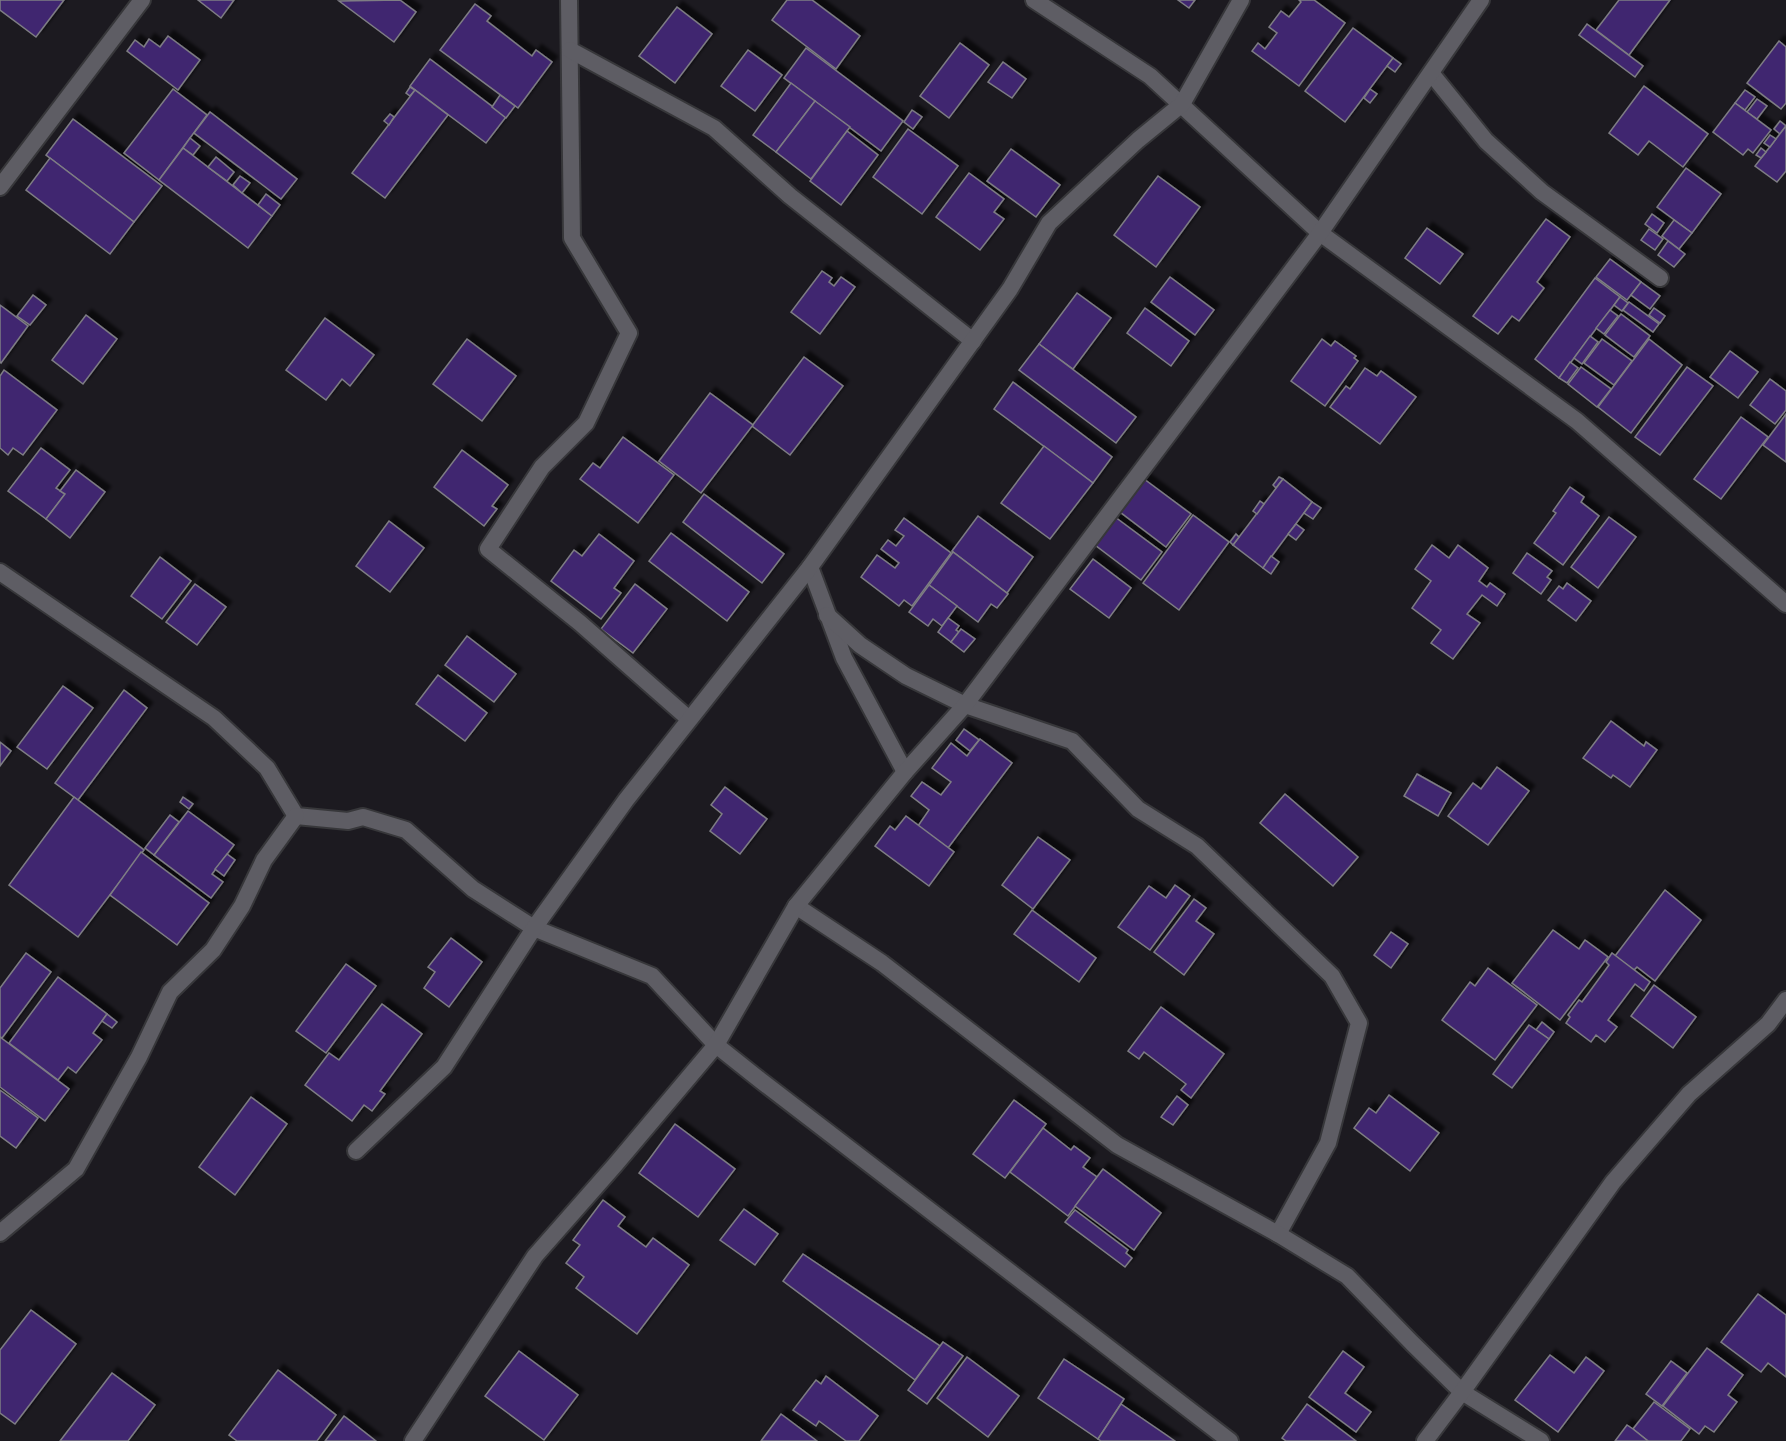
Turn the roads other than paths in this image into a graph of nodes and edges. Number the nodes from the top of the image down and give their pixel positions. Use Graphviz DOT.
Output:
graph roads {
  1 [pos="142,0"];
  2 [pos="569,0"];
  3 [pos="1034,0"];
  4 [pos="1241,0"];
  5 [pos="1481,0"];
  6 [pos="570,50"];
  7 [pos="1431,73"];
  8 [pos="1182,104"];
  9 [pos="0,187"];
  10 [pos="1320,233"];
  11 [pos="1660,278"];
  12 [pos="973,341"];
  13 [pos="810,567"];
  14 [pos="0,572"];
  15 [pos="1786,604"];
  16 [pos="828,615"];
  17 [pos="965,705"];
  18 [pos="689,719"];
  19 [pos="905,772"];
  20 [pos="296,816"];
  21 [pos="796,906"];
  22 [pos="534,928"];
  23 [pos="1786,1000"];
  24 [pos="716,1045"];
  25 [pos="356,1150"];
  26 [pos="0,1233"];
  27 [pos="1278,1234"];
  28 [pos="1462,1392"];
  29 [pos="413,1441"];
  30 [pos="1230,1441"];
  31 [pos="1425,1441"];
  32 [pos="1541,1441"];
  1 -- 9 [label="street"];
  2 -- 6 [label="street"];
  3 -- 8 [label="street"];
  4 -- 8 [label="street"];
  5 -- 7 [label="street"];
  6 -- 12 [label="street"];
  6 -- 18 [label="street"];
  7 -- 10 [label="street"];
  7 -- 11 [label="street"];
  8 -- 10 [label="street"];
  8 -- 12 [label="street"];
  10 -- 15 [label="street"];
  10 -- 17 [label="street"];
  12 -- 13 [label="street"];
  13 -- 16 [label="street"];
  13 -- 18 [label="street"];
  14 -- 20 [label="street"];
  16 -- 17 [label="street"];
  16 -- 19 [label="street"];
  17 -- 19 [label="street"];
  17 -- 27 [label="street"];
  18 -- 22 [label="street"];
  19 -- 21 [label="street"];
  20 -- 22 [label="street"];
  20 -- 26 [label="street"];
  21 -- 24 [label="street"];
  21 -- 27 [label="street"];
  22 -- 24 [label="street"];
  22 -- 25 [label="street"];
  23 -- 28 [label="street"];
  24 -- 29 [label="street"];
  24 -- 30 [label="street"];
  27 -- 28 [label="street"];
  28 -- 31 [label="street"];
  28 -- 32 [label="street"];
}
